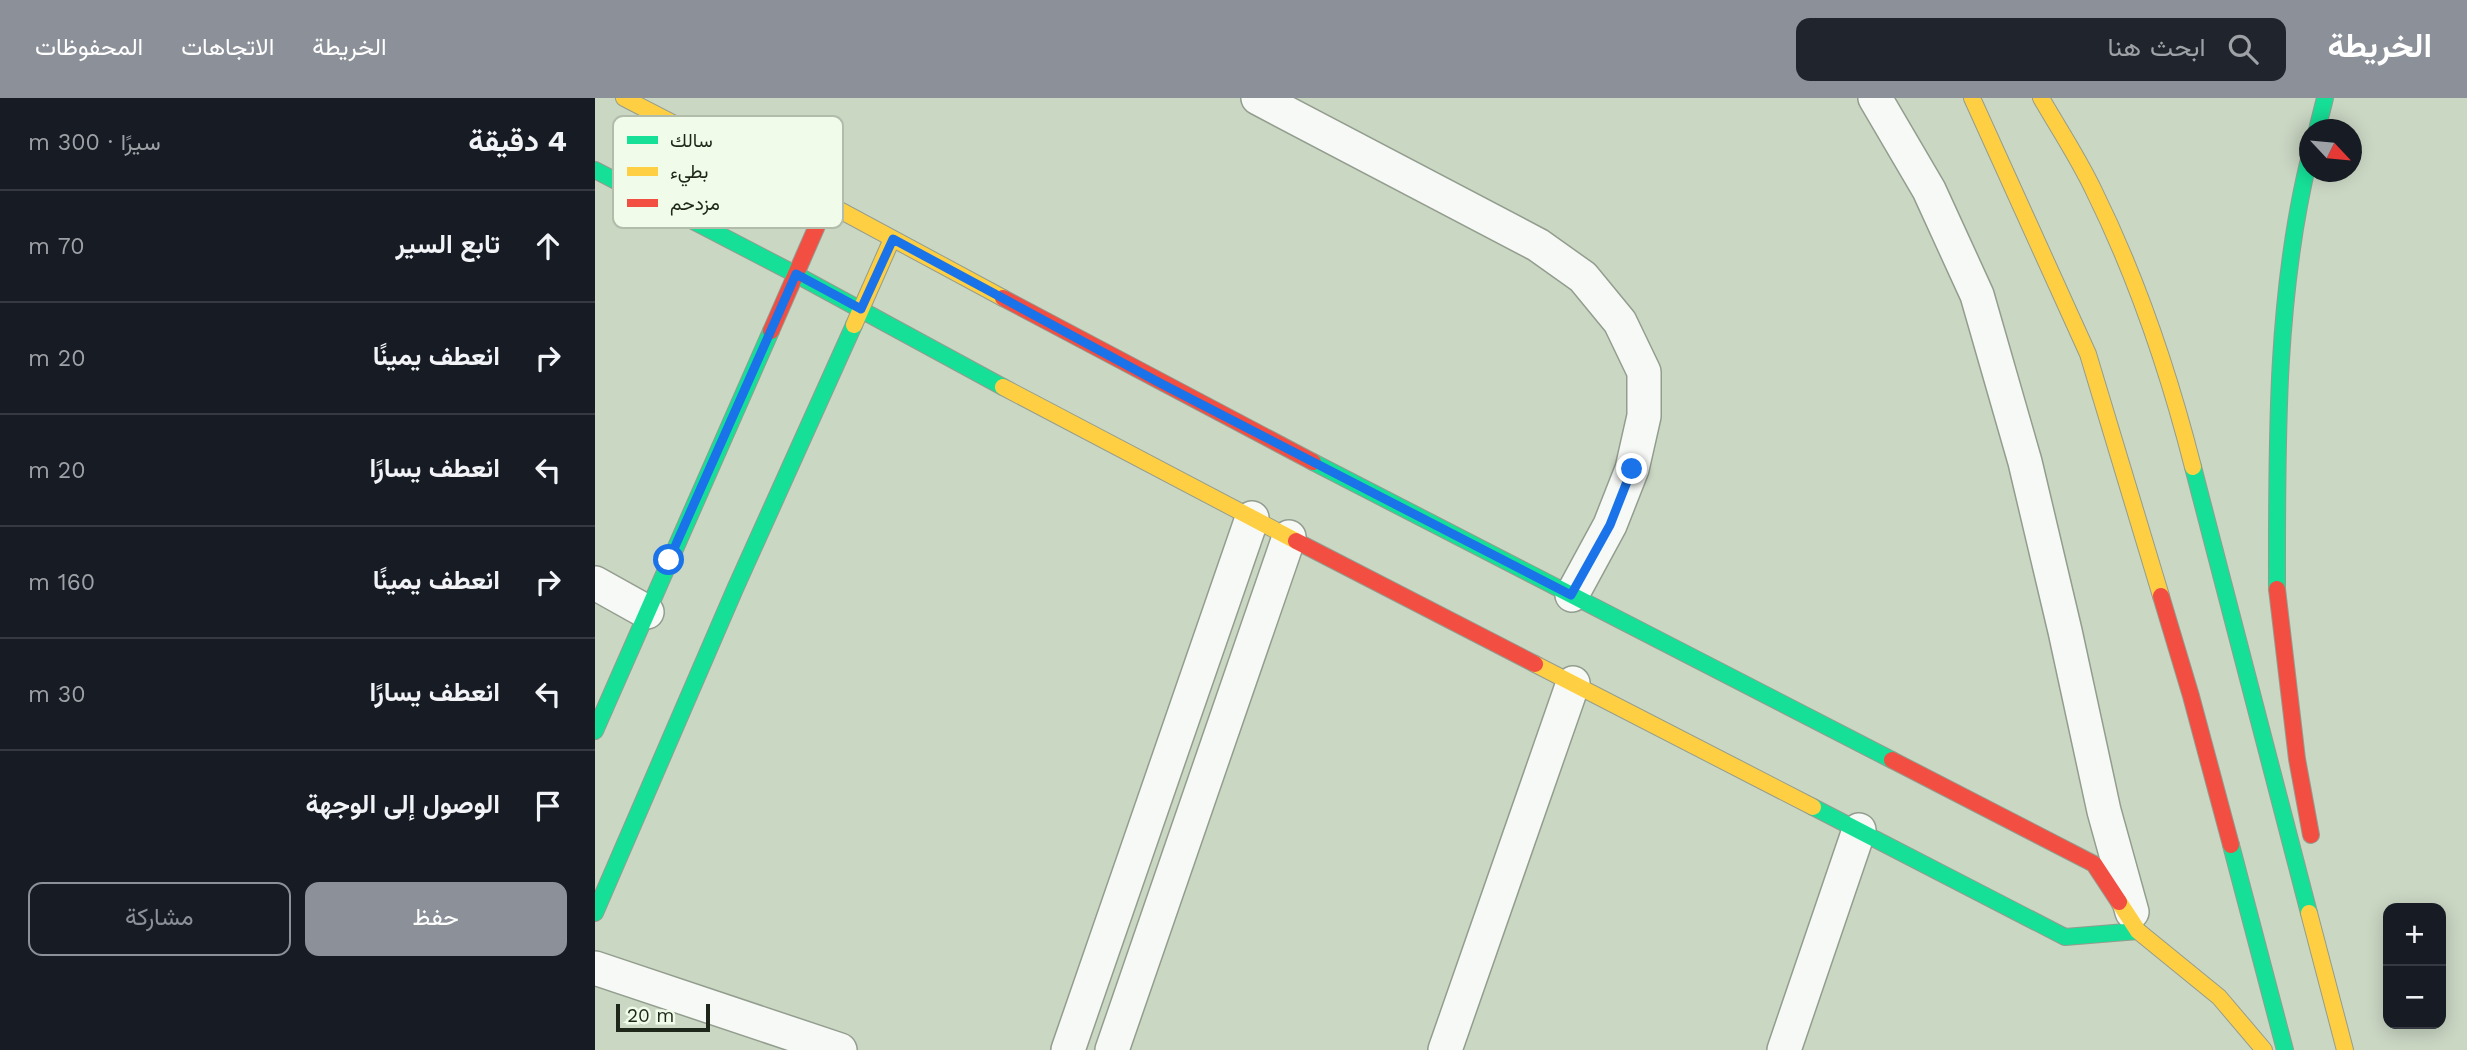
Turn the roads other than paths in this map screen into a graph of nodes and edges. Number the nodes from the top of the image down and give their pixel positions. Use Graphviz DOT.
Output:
graph roads {
  1 [pos="625,98"];
  2 [pos="1258,98"];
  3 [pos="1875,98"];
  4 [pos="1972,98"];
  5 [pos="2041,98"];
  6 [pos="2325,98"];
  7 [pos="660,116"];
  8 [pos="2320,119"];
  9 [pos="595,170"];
  10 [pos="613,179"];
  11 [pos="2303,182"];
  12 [pos="843,212"];
  13 [pos="707,228"];
  14 [pos="816,228"];
  15 [pos="893,239"];
  16 [pos="796,274"];
  17 [pos="861,309"];
  18 [pos="1252,518"];
  19 [pos="1289,537"];
  20 [pos="595,583"];
  21 [pos="1571,595"];
  22 [pos="647,612"];
  23 [pos="1573,683"];
  24 [pos="595,731"];
  25 [pos="1859,830"];
  26 [pos="2314,852"];
  27 [pos="2324,905"];
  28 [pos="595,913"];
  29 [pos="2138,931"];
  30 [pos="595,968"];
  31 [pos="839,1050"];
  32 [pos="1068,1050"];
  33 [pos="1112,1050"];
  34 [pos="1445,1050"];
  35 [pos="1784,1050"];
  36 [pos="2264,1050"];
  37 [pos="2285,1050"];
  38 [pos="2345,1050"];
  39 [pos="2350,1050"];
  1 -- 7 [label="main road"];
  2 -- 21 [label="street"];
  3 -- 29 [label="street"];
  4 -- 37 [label="main road"];
  5 -- 38 [label="main road"];
  6 -- 8 [label="main road"];
  9 -- 10 [label="main road"];
  11 -- 26 [label="main road"];
  12 -- 15 [label="main road"];
  13 -- 16 [label="main road"];
  14 -- 16 [label="main road"];
  15 -- 17 [label="main road"];
  15 -- 21 [label="main road"];
  16 -- 17 [label="main road"];
  16 -- 22 [label="main road"];
  17 -- 18 [label="main road"];
  17 -- 28 [label="main road"];
  18 -- 19 [label="main road"];
  18 -- 32 [label="street"];
  19 -- 23 [label="main road"];
  19 -- 33 [label="street"];
  20 -- 22 [label="street"];
  21 -- 29 [label="main road"];
  22 -- 24 [label="main road"];
  23 -- 25 [label="main road"];
  23 -- 34 [label="street"];
  25 -- 29 [label="main road"];
  25 -- 35 [label="street"];
  27 -- 39 [label="main road"];
  29 -- 36 [label="main road"];
  30 -- 31 [label="street"];
}
